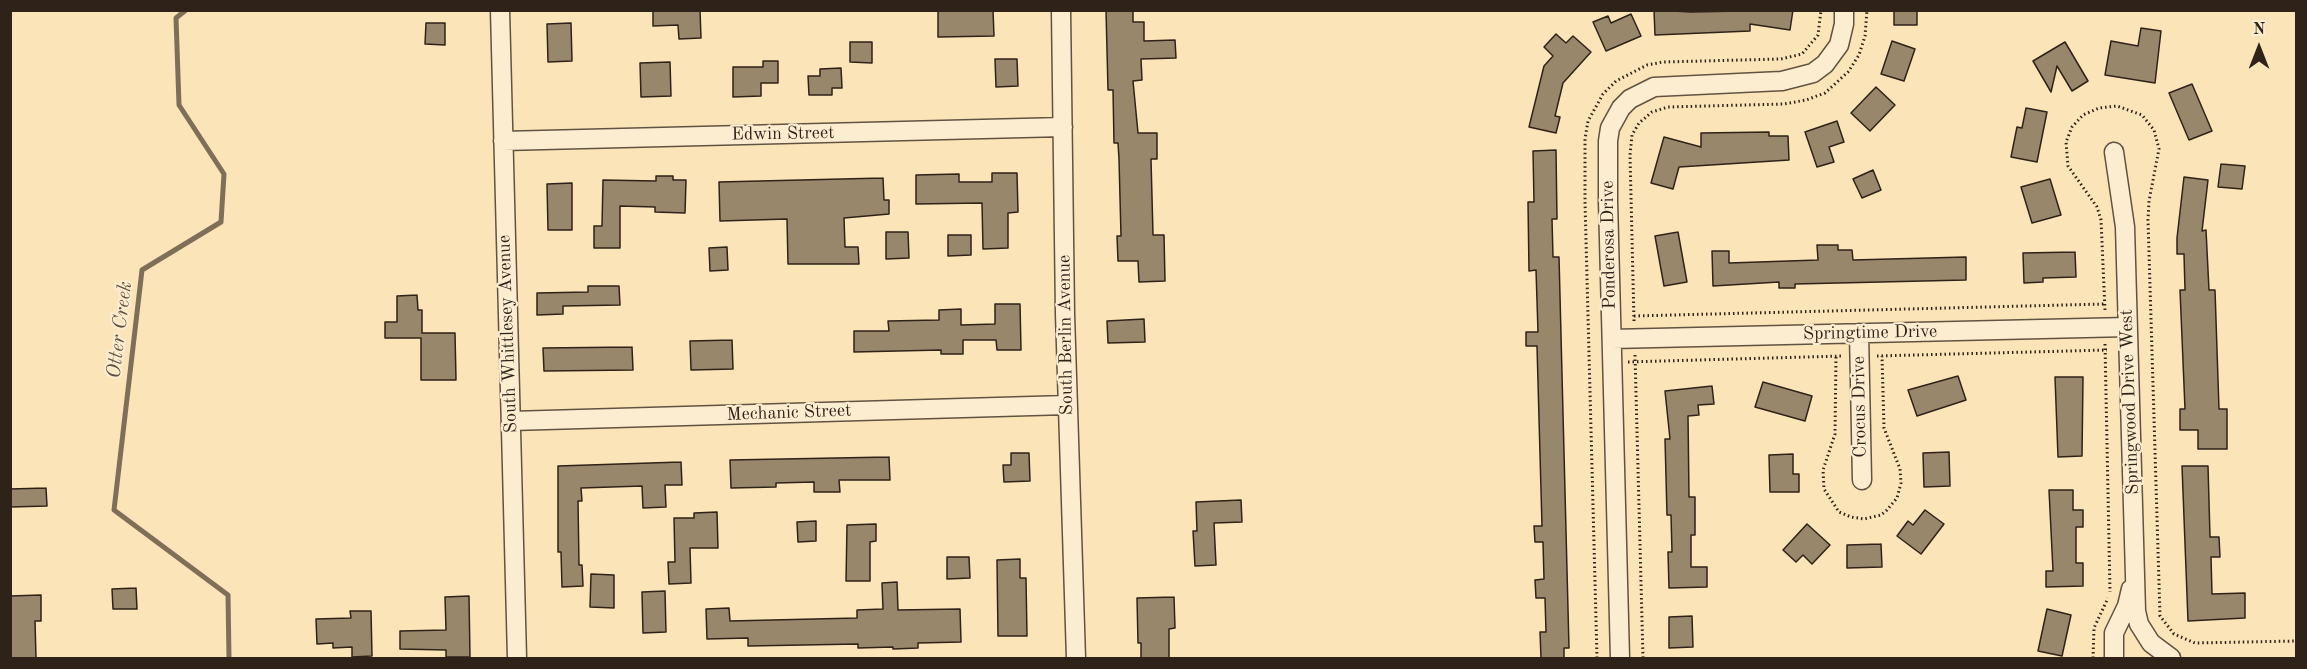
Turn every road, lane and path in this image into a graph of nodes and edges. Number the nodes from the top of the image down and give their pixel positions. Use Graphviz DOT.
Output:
graph roads {
  1 [pos="500,10"];
  2 [pos="1061,10"];
  3 [pos="1821,10"];
  4 [pos="1844,10"];
  5 [pos="1063,126"];
  6 [pos="503,141"];
  7 [pos="2114,152"];
  8 [pos="1630,166"];
  9 [pos="2104,304"];
  10 [pos="1634,316"];
  11 [pos="2128,332"];
  12 [pos="1859,333"];
  13 [pos="1634,338"];
  14 [pos="1612,339"];
  15 [pos="2106,350"];
  16 [pos="1882,356"];
  17 [pos="1836,357"];
  18 [pos="1612,361"];
  19 [pos="1635,362"];
  20 [pos="1067,405"];
  21 [pos="511,421"];
  22 [pos="1862,480"];
  23 [pos="2134,570"];
  24 [pos="2112,571"];
  25 [pos="517,658"];
  26 [pos="1076,658"];
  27 [pos="1597,658"];
  28 [pos="1620,658"];
  29 [pos="1643,658"];
  30 [pos="2114,658"];
  31 [pos="2171,658"];
  1 -- 6 [label="street, South Whittlesey Avenue"];
  2 -- 5 [label="street, South Berlin Avenue"];
  3 -- 27 [label="path"];
  4 -- 14 [label="street, Ponderosa Drive"];
  5 -- 6 [label="street, Edwin Street"];
  5 -- 20 [label="street, South Berlin Avenue"];
  6 -- 21 [label="street, South Whittlesey Avenue"];
  7 -- 11 [label="street, Springwood Drive West"];
  8 -- 10 [label="path"];
  9 -- 10 [label="path"];
  10 -- 13 [label="path"];
  11 -- 12 [label="street, Springtime Drive"];
  11 -- 15 [label="path"];
  11 -- 23 [label="street, Springwood Drive West"];
  12 -- 13 [label="street, Springtime Drive"];
  12 -- 22 [label="street, Crocus Drive"];
  13 -- 14 [label="street, Springtime Drive"];
  13 -- 19 [label="path"];
  14 -- 18 [label="street, Ponderosa Drive"];
  15 -- 16 [label="path"];
  15 -- 24 [label="path"];
  17 -- 19 [label="path"];
  18 -- 19 [label="path"];
  18 -- 28 [label="street, Ponderosa Drive"];
  19 -- 29 [label="path"];
  20 -- 21 [label="street, Mechanic Street"];
  20 -- 26 [label="street, South Berlin Avenue"];
  21 -- 25 [label="street, South Whittlesey Avenue"];
  23 -- 30 [label="street"];
  23 -- 31 [label="street, Springwood Drive West"];
}
